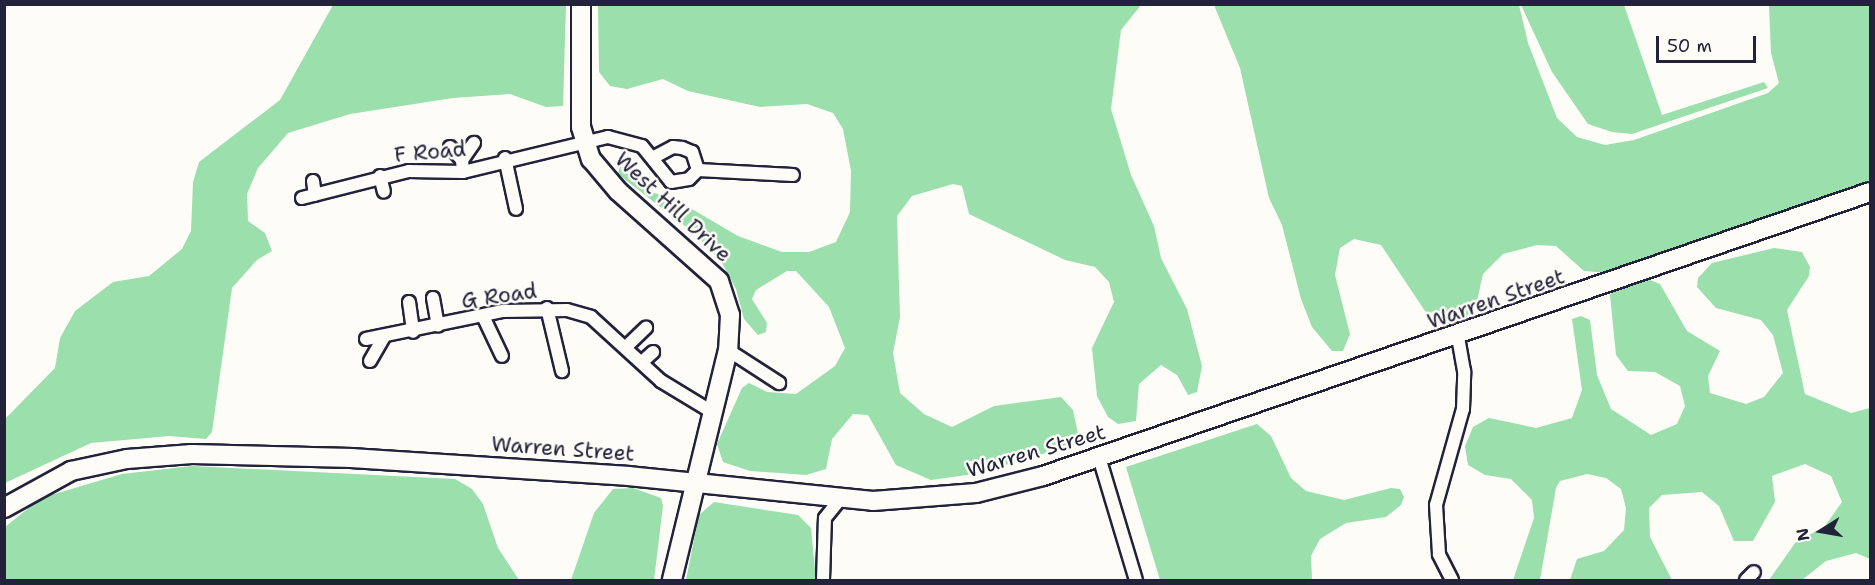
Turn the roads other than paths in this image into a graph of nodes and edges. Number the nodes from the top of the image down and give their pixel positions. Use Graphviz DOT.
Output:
graph roads {
  1 [pos="581,4"];
  2 [pos="584,142"];
  3 [pos="474,143"];
  4 [pos="450,147"];
  5 [pos="505,158"];
  6 [pos="654,158"];
  7 [pos="462,166"];
  8 [pos="698,170"];
  9 [pos="793,175"];
  10 [pos="380,176"];
  11 [pos="313,181"];
  12 [pos="384,192"];
  13 [pos="1870,192"];
  14 [pos="315,195"];
  15 [pos="302,198"];
  16 [pos="516,208"];
  17 [pos="433,298"];
  18 [pos="409,302"];
  19 [pos="547,308"];
  20 [pos="483,316"];
  21 [pos="438,326"];
  22 [pos="646,328"];
  23 [pos="413,332"];
  24 [pos="1458,336"];
  25 [pos="384,337"];
  26 [pos="366,339"];
  27 [pos="626,347"];
  28 [pos="728,350"];
  29 [pos="653,352"];
  30 [pos="502,356"];
  31 [pos="370,361"];
  32 [pos="642,362"];
  33 [pos="562,371"];
  34 [pos="779,383"];
  35 [pos="712,412"];
  36 [pos="1100,457"];
  37 [pos="694,481"];
  38 [pos="842,498"];
  39 [pos="4,508"];
  40 [pos="672,580"];
  41 [pos="823,580"];
  42 [pos="1136,580"];
  43 [pos="1452,580"];
  1 -- 2 [label="street, West Hill Drive"];
  2 -- 5 [label="street, F Road"];
  2 -- 6 [label="street, F Road"];
  2 -- 28 [label="street, West Hill Drive"];
  3 -- 7 [label="street"];
  4 -- 7 [label="street"];
  5 -- 7 [label="street, F Road"];
  5 -- 16 [label="street"];
  6 -- 8 [label="street"];
  6 -- 8 [label="street"];
  7 -- 10 [label="street, F Road"];
  8 -- 9 [label="street"];
  10 -- 12 [label="street"];
  10 -- 14 [label="street, F Road"];
  11 -- 14 [label="street"];
  13 -- 24 [label="street, Warren Street"];
  14 -- 15 [label="street, F Road"];
  17 -- 21 [label="street"];
  18 -- 23 [label="street"];
  19 -- 20 [label="street, G Road"];
  19 -- 27 [label="street, G Road"];
  19 -- 33 [label="street"];
  20 -- 21 [label="street, G Road"];
  20 -- 30 [label="street"];
  21 -- 23 [label="street, G Road"];
  22 -- 27 [label="street"];
  23 -- 25 [label="street, G Road"];
  24 -- 36 [label="street, Warren Street"];
  24 -- 43 [label="street"];
  25 -- 26 [label="street, G Road"];
  25 -- 31 [label="street"];
  27 -- 32 [label="street, G Road"];
  28 -- 34 [label="street"];
  28 -- 35 [label="street, West Hill Drive"];
  29 -- 32 [label="street"];
  32 -- 35 [label="street, G Road"];
  35 -- 37 [label="street, West Hill Drive"];
  36 -- 38 [label="street, Warren Street"];
  36 -- 42 [label="street"];
  37 -- 38 [label="street, Warren Street"];
  37 -- 39 [label="street, Warren Street"];
  37 -- 40 [label="street, West Hill Drive"];
  38 -- 41 [label="street"];
}
